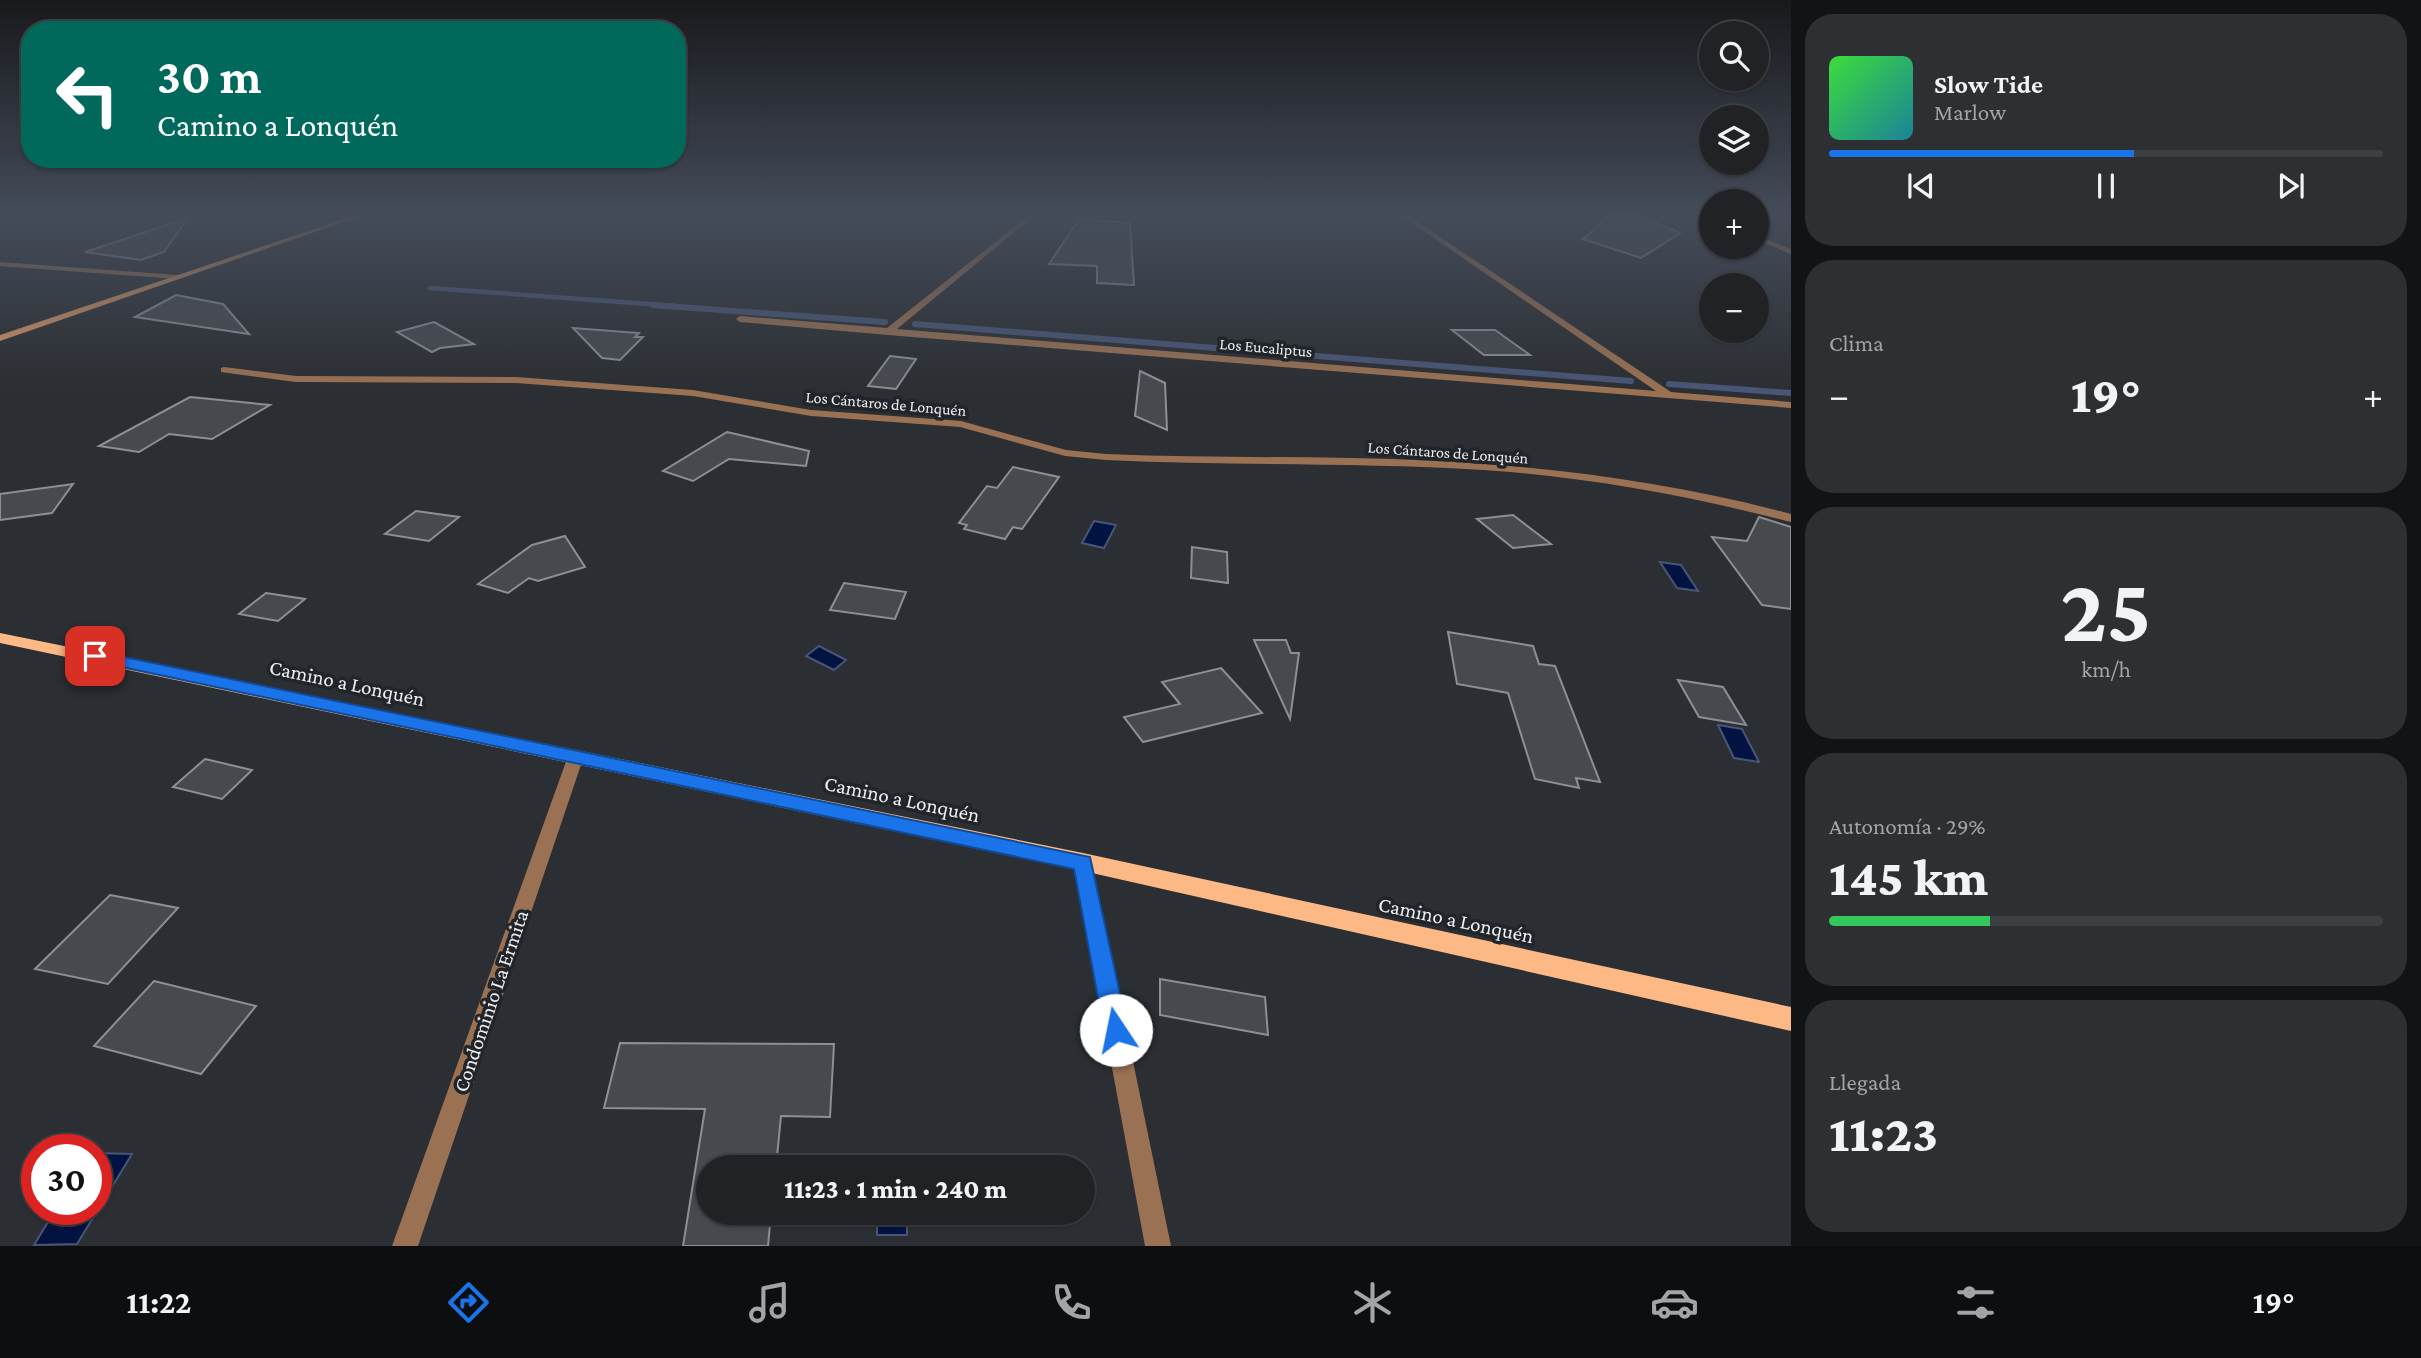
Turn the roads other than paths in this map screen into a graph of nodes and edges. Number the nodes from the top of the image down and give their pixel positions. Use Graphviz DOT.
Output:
graph roads {
  1 [pos="128,274"];
  2 [pos="188,274"];
  3 [pos="959,274"];
  4 [pos="1490,274"];
  5 [pos="177,278"];
  6 [pos="740,319"];
  7 [pos="888,332"];
  8 [pos="0,338"];
  9 [pos="224,370"];
  10 [pos="1669,396"];
  11 [pos="1791,405"];
  12 [pos="1791,517"];
  13 [pos="0,639"];
  14 [pos="576,756"];
  15 [pos="1083,862"];
  16 [pos="1791,1019"];
  17 [pos="405,1246"];
  18 [pos="1158,1246"];
  1 -- 5 [label="street"];
  2 -- 5 [label="main road"];
  3 -- 7 [label="street"];
  4 -- 10 [label="street"];
  5 -- 8 [label="main road"];
  6 -- 7 [label="street, Los Eucaliptus"];
  7 -- 10 [label="street, Los Eucaliptus"];
  9 -- 12 [label="street, Los Cántaros de Lonquén"];
  10 -- 11 [label="street, Los Eucaliptus"];
  13 -- 14 [label="main road, Camino a Lonquén"];
  14 -- 15 [label="main road, Camino a Lonquén"];
  14 -- 17 [label="street, Condominio La Ermita"];
  15 -- 16 [label="main road, Camino a Lonquén"];
  15 -- 18 [label="street"];
}
